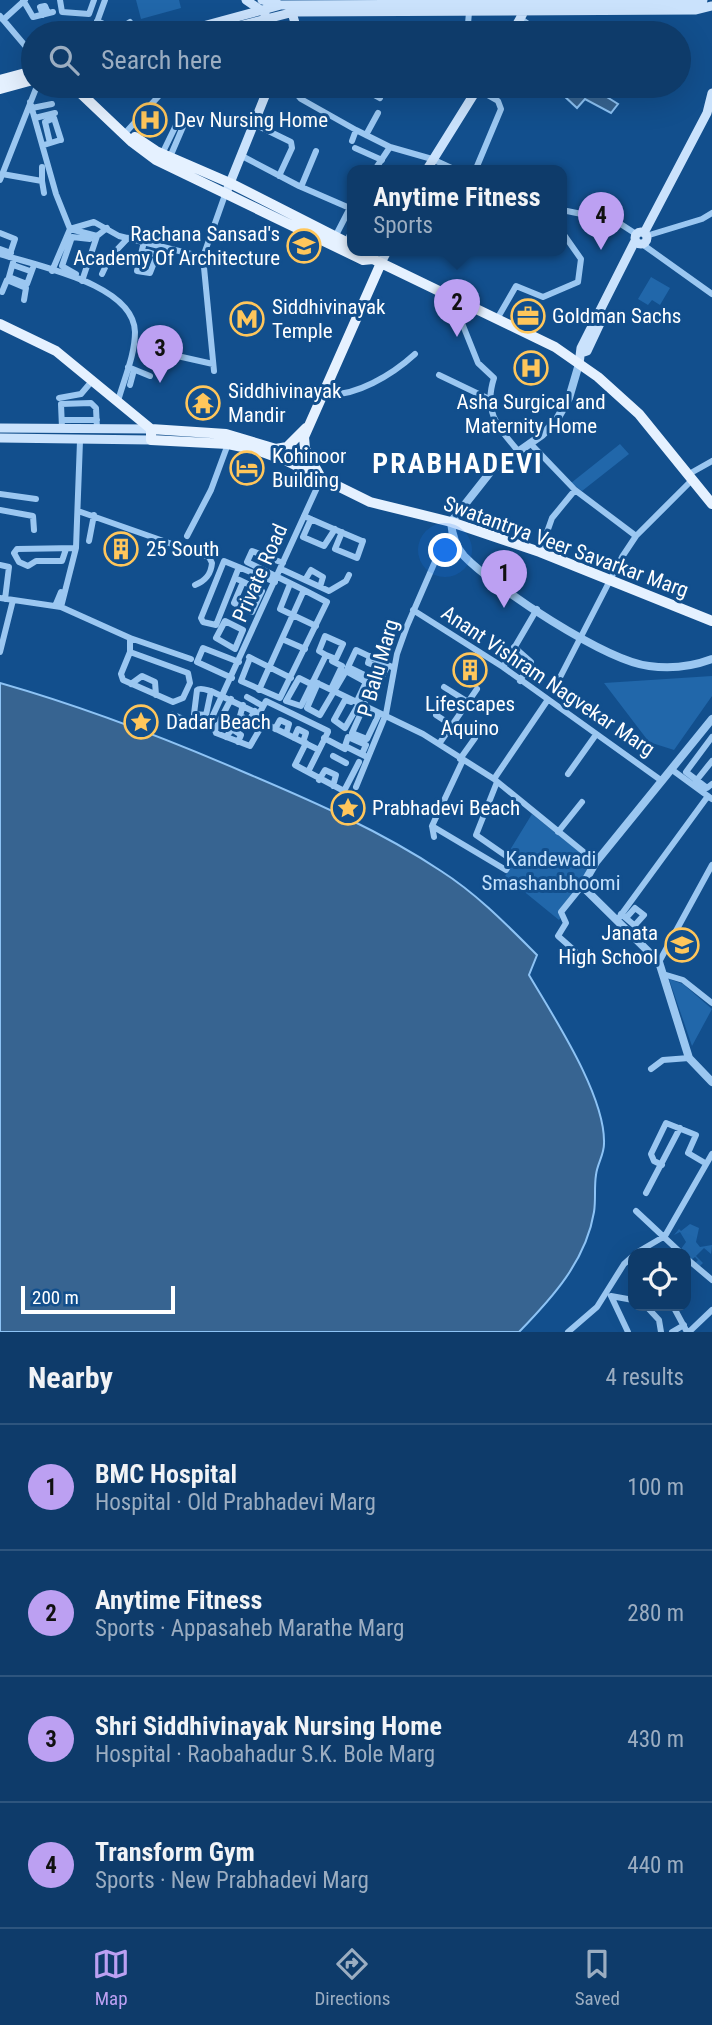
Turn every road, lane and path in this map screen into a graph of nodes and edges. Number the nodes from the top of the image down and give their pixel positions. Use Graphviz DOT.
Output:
graph roads {
  1 [pos="24,0"];
  2 [pos="60,0"];
  3 [pos="94,0"];
  4 [pos="105,0"];
  5 [pos="245,0"];
  6 [pos="262,0"];
  7 [pos="353,2"];
  8 [pos="333,3"];
  9 [pos="13,4"];
  10 [pos="697,4"];
  11 [pos="712,6"];
  12 [pos="287,9"];
  13 [pos="526,9"];
  14 [pos="469,12"];
  15 [pos="48,13"];
  16 [pos="267,14"];
  17 [pos="239,17"];
  18 [pos="2,18"];
  19 [pos="97,21"];
  20 [pos="224,21"];
  21 [pos="246,21"];
  22 [pos="291,21"];
  23 [pos="469,21"];
  24 [pos="21,40"];
  25 [pos="21,74"];
  26 [pos="0,80"];
  27 [pos="21,86"];
  28 [pos="0,89"];
  29 [pos="712,93"];
  30 [pos="33,98"];
  31 [pos="86,98"];
  32 [pos="94,98"];
  33 [pos="157,98"];
  34 [pos="264,98"];
  35 [pos="300,98"];
  36 [pos="471,98"];
  37 [pos="494,98"];
  38 [pos="52,104"];
  39 [pos="33,105"];
  40 [pos="55,113"];
  41 [pos="378,113"];
  42 [pos="38,117"];
  43 [pos="709,117"];
  44 [pos="254,124"];
  45 [pos="43,130"];
  46 [pos="356,130"];
  47 [pos="127,131"];
  48 [pos="366,135"];
  49 [pos="47,144"];
  50 [pos="390,147"];
  51 [pos="316,151"];
  52 [pos="166,155"];
  53 [pos="242,156"];
  54 [pos="432,159"];
  55 [pos="11,162"];
  56 [pos="377,163"];
  57 [pos="429,165"];
  58 [pos="445,165"];
  59 [pos="477,165"];
  60 [pos="42,167"];
  61 [pos="10,176"];
  62 [pos="279,176"];
  63 [pos="1,177"];
  64 [pos="43,181"];
  65 [pos="302,185"];
  66 [pos="228,188"];
  67 [pos="44,193"];
  68 [pos="347,205"];
  69 [pos="567,211"];
  70 [pos="712,213"];
  71 [pos="107,228"];
  72 [pos="70,229"];
  73 [pos="0,233"];
  74 [pos="78,233"];
  75 [pos="92,237"];
  76 [pos="347,237"];
  77 [pos="128,238"];
  78 [pos="641,238"];
  79 [pos="567,240"];
  80 [pos="68,241"];
  81 [pos="144,242"];
  82 [pos="0,249"];
  83 [pos="142,250"];
  84 [pos="347,251"];
  85 [pos="0,254"];
  86 [pos="356,256"];
  87 [pos="204,257"];
  88 [pos="12,258"];
  89 [pos="373,258"];
  90 [pos="60,259"];
  91 [pos="32,268"];
  92 [pos="52,271"];
  93 [pos="72,274"];
  94 [pos="102,274"];
  95 [pos="7,280"];
  96 [pos="82,281"];
  97 [pos="1,292"];
  98 [pos="712,294"];
  99 [pos="24,300"];
  100 [pos="467,305"];
  101 [pos="497,319"];
  102 [pos="0,324"];
  103 [pos="164,353"];
  104 [pos="415,354"];
  105 [pos="580,358"];
  106 [pos="131,369"];
  107 [pos="439,375"];
  108 [pos="150,376"];
  109 [pos="92,381"];
  110 [pos="130,385"];
  111 [pos="324,394"];
  112 [pos="487,398"];
  113 [pos="60,400"];
  114 [pos="118,401"];
  115 [pos="312,422"];
  116 [pos="62,424"];
  117 [pos="97,424"];
  118 [pos="0,428"];
  119 [pos="151,429"];
  120 [pos="0,438"];
  121 [pos="151,440"];
  122 [pos="80,441"];
  123 [pos="228,443"];
  124 [pos="530,443"];
  125 [pos="519,452"];
  126 [pos="712,461"];
  127 [pos="691,477"];
  128 [pos="321,479"];
  129 [pos="575,491"];
  130 [pos="0,494"];
  131 [pos="36,499"];
  132 [pos="712,504"];
  133 [pos="0,510"];
  134 [pos="78,511"];
  135 [pos="94,515"];
  136 [pos="308,518"];
  137 [pos="451,522"];
  138 [pos="34,530"];
  139 [pos="338,531"];
  140 [pos="187,536"];
  141 [pos="452,536"];
  142 [pos="636,536"];
  143 [pos="76,538"];
  144 [pos="66,548"];
  145 [pos="76,548"];
  146 [pos="540,552"];
  147 [pos="0,565"];
  148 [pos="282,566"];
  149 [pos="239,567"];
  150 [pos="349,575"];
  151 [pos="235,578"];
  152 [pos="276,580"];
  153 [pos="305,580"];
  154 [pos="243,582"];
  155 [pos="608,582"];
  156 [pos="290,584"];
  157 [pos="195,585"];
  158 [pos="320,587"];
  159 [pos="304,590"];
  160 [pos="6,599"];
  161 [pos="54,604"];
  162 [pos="537,609"];
  163 [pos="413,610"];
  164 [pos="0,611"];
  165 [pos="10,613"];
  166 [pos="292,615"];
  167 [pos="712,621"];
  168 [pos="316,626"];
  169 [pos="580,635"];
  170 [pos="131,638"];
  171 [pos="282,639"];
  172 [pos="239,640"];
  173 [pos="247,644"];
  174 [pos="1,647"];
  175 [pos="514,647"];
  176 [pos="305,649"];
  177 [pos="131,651"];
  178 [pos="243,654"];
  179 [pos="250,657"];
  180 [pos="191,659"];
  181 [pos="712,659"];
  182 [pos="236,661"];
  183 [pos="536,661"];
  184 [pos="391,666"];
  185 [pos="270,667"];
  186 [pos="503,667"];
  187 [pos="229,678"];
  188 [pos="291,678"];
  189 [pos="521,681"];
  190 [pos="315,683"];
  191 [pos="131,684"];
  192 [pos="444,687"];
  193 [pos="477,689"];
  194 [pos="554,689"];
  195 [pos="211,691"];
  196 [pos="333,691"];
  197 [pos="156,695"];
  198 [pos="224,695"];
  199 [pos="254,696"];
  200 [pos="231,699"];
  201 [pos="547,701"];
  202 [pos="442,702"];
  203 [pos="468,702"];
  204 [pos="361,704"];
  205 [pos="243,705"];
  206 [pos="263,706"];
  207 [pos="257,713"];
  208 [pos="171,714"];
  209 [pos="386,714"];
  210 [pos="712,719"];
  211 [pos="264,722"];
  212 [pos="452,726"];
  213 [pos="459,730"];
  214 [pos="595,736"];
  215 [pos="712,737"];
  216 [pos="324,738"];
  217 [pos="475,738"];
  218 [pos="304,743"];
  219 [pos="439,744"];
  220 [pos="344,748"];
  221 [pos="319,750"];
  222 [pos="701,752"];
  223 [pos="363,758"];
  224 [pos="462,759"];
  225 [pos="339,760"];
  226 [pos="712,760"];
  227 [pos="671,769"];
  228 [pos="307,772"];
  229 [pos="568,774"];
  230 [pos="320,780"];
  231 [pos="662,780"];
  232 [pos="495,781"];
  233 [pos="695,783"];
  234 [pos="712,784"];
  235 [pos="333,786"];
  236 [pos="356,788"];
  237 [pos="710,797"];
  238 [pos="583,802"];
  239 [pos="432,825"];
  240 [pos="558,832"];
  241 [pos="434,836"];
  242 [pos="596,862"];
  243 [pos="712,865"];
  244 [pos="582,886"];
  245 [pos="622,917"];
  246 [pos="575,951"];
  247 [pos="659,962"];
  248 [pos="663,974"];
  249 [pos="712,1003"];
  250 [pos="690,1058"];
  251 [pos="651,1069"];
  252 [pos="712,1082"];
  253 [pos="680,1128"];
  254 [pos="709,1160"];
  255 [pos="662,1166"];
  256 [pos="646,1193"];
  257 [pos="636,1211"];
  258 [pos="665,1236"];
  259 [pos="646,1248"];
  260 [pos="676,1248"];
  261 [pos="628,1261"];
  262 [pos="691,1262"];
  263 [pos="712,1280"];
  264 [pos="609,1295"];
  265 [pos="628,1299"];
  266 [pos="712,1310"];
  267 [pos="651,1311"];
  268 [pos="677,1311"];
  269 [pos="687,1330"];
  270 [pos="568,1332"];
  271 [pos="628,1332"];
  272 [pos="661,1332"];
  273 [pos="672,1332"];
  1 -- 9 [label="street"];
  1 -- 15 [label="street"];
  2 -- 3 [label="street"];
  4 -- 19 [label="street"];
  5 -- 16 [label="main road"];
  5 -- 17 [label="main road"];
  6 -- 12 [label="main road"];
  7 -- 8 [label="main road"];
  7 -- 13 [label="main road"];
  8 -- 12 [label="main road"];
  9 -- 18 [label="street"];
  10 -- 11 [label="main road"];
  10 -- 13 [label="main road"];
  12 -- 14 [label="main road"];
  12 -- 16 [label="main road"];
  12 -- 22 [label="main road"];
  13 -- 14 [label="main road"];
  14 -- 23 [label="street"];
  16 -- 17 [label="main road"];
  16 -- 21 [label="main road"];
  17 -- 20 [label="main road"];
  18 -- 24 [label="street"];
  25 -- 26 [label="main road"];
  27 -- 28 [label="main road"];
  29 -- 43 [label="main road"];
  30 -- 39 [label="street"];
  31 -- 66 [label="main road"];
  32 -- 47 [label="main road"];
  33 -- 47 [label="street"];
  34 -- 44 [label="main road"];
  35 -- 46 [label="street"];
  36 -- 54 [label="main road"];
  37 -- 59 [label="street"];
  38 -- 39 [label="street"];
  39 -- 42 [label="street"];
  39 -- 63 [label="street"];
  40 -- 42 [label="street"];
  41 -- 48 [label="street"];
  42 -- 45 [label="street"];
  43 -- 78 [label="main road"];
  44 -- 53 [label="main road"];
  44 -- 62 [label="street"];
  45 -- 49 [label="street"];
  45 -- 49 [label="street"];
  46 -- 48 [label="street"];
  46 -- 56 [label="street"];
  47 -- 52 [label="main road"];
  48 -- 50 [label="street"];
  49 -- 72 [label="street"];
  50 -- 54 [label="street"];
  50 -- 56 [label="street"];
  51 -- 65 [label="street"];
  52 -- 52 [label="street"];
  52 -- 66 [label="main road"];
  53 -- 62 [label="street"];
  53 -- 66 [label="main road"];
  54 -- 57 [label="main road"];
  54 -- 58 [label="street"];
  55 -- 61 [label="street"];
  60 -- 64 [label="street"];
  61 -- 63 [label="street"];
  61 -- 64 [label="street"];
  62 -- 65 [label="street"];
  64 -- 67 [label="street"];
  65 -- 68 [label="street"];
  66 -- 76 [label="main road"];
  66 -- 84 [label="main road"];
  66 -- 87 [label="street"];
  69 -- 78 [label="street"];
  70 -- 78 [label="street"];
  71 -- 72 [label="street"];
  71 -- 75 [label="street"];
  71 -- 77 [label="street"];
  72 -- 74 [label="street"];
  72 -- 80 [label="street"];
  73 -- 88 [label="street"];
  74 -- 75 [label="street"];
  74 -- 80 [label="street"];
  75 -- 96 [label="street"];
  77 -- 81 [label="street"];
  77 -- 94 [label="street"];
  78 -- 98 [label="street"];
  78 -- 105 [label="main road"];
  79 -- 101 [label="street"];
  80 -- 90 [label="street"];
  81 -- 83 [label="street"];
  81 -- 87 [label="street"];
  82 -- 88 [label="street"];
  85 -- 88 [label="street"];
  86 -- 89 [label="main road"];
  87 -- 103 [label="street"];
  88 -- 91 [label="street"];
  88 -- 95 [label="street"];
  89 -- 100 [label="main road"];
  89 -- 111 [label="main road"];
  90 -- 92 [label="street"];
  90 -- 93 [label="street"];
  91 -- 92 [label="street"];
  91 -- 95 [label="street"];
  92 -- 93 [label="street"];
  93 -- 96 [label="street"];
  95 -- 97 [label="street"];
  95 -- 99 [label="street"];
  96 -- 106 [label="street"];
  100 -- 101 [label="main road"];
  100 -- 112 [label="street"];
  101 -- 105 [label="main road"];
  102 -- 109 [label="main road"];
  104 -- 111 [label="street"];
  105 -- 124 [label="street"];
  105 -- 127 [label="main road"];
  106 -- 108 [label="street"];
  106 -- 110 [label="street"];
  106 -- 114 [label="street"];
  107 -- 112 [label="street"];
  109 -- 113 [label="street"];
  109 -- 114 [label="main road"];
  111 -- 115 [label="main road"];
  112 -- 125 [label="street"];
  113 -- 116 [label="street"];
  113 -- 117 [label="street"];
  114 -- 119 [label="main road"];
  115 -- 119 [label="main road"];
  115 -- 128 [label="main road"];
  116 -- 117 [label="main road"];
  116 -- 118 [label="main road"];
  117 -- 119 [label="main road"];
  119 -- 121 [label="main road"];
  120 -- 122 [label="main road, Swatantrya Veer Savarkar Marg"];
  121 -- 122 [label="main road, Swatantrya Veer Savarkar Marg"];
  121 -- 123 [label="main road, Swatantrya Veer Savarkar Marg"];
  122 -- 134 [label="street"];
  123 -- 128 [label="main road, Swatantrya Veer Savarkar Marg"];
  123 -- 140 [label="street"];
  124 -- 125 [label="street"];
  124 -- 129 [label="street"];
  125 -- 137 [label="street"];
  126 -- 127 [label="street"];
  127 -- 132 [label="main road"];
  127 -- 142 [label="street"];
  128 -- 136 [label="street, Private Road"];
  128 -- 137 [label="main road, Swatantrya Veer Savarkar Marg"];
  129 -- 142 [label="street"];
  129 -- 146 [label="street"];
  130 -- 131 [label="street"];
  133 -- 138 [label="street"];
  134 -- 135 [label="street"];
  134 -- 143 [label="street"];
  135 -- 143 [label="street"];
  135 -- 157 [label="street"];
  136 -- 139 [label="street"];
  136 -- 139 [label="street"];
  136 -- 148 [label="street, Private Road"];
  137 -- 141 [label="street"];
  137 -- 146 [label="main road, Swatantrya Veer Savarkar Marg"];
  139 -- 139 [label="street"];
  141 -- 162 [label="street"];
  141 -- 163 [label="street, P Balu Marg"];
  142 -- 155 [label="street"];
  143 -- 145 [label="street"];
  144 -- 144 [label="street"];
  144 -- 145 [label="street"];
  145 -- 161 [label="street"];
  146 -- 155 [label="main road, Swatantrya Veer Savarkar Marg"];
  147 -- 160 [label="street"];
  148 -- 152 [label="street, Private Road"];
  148 -- 152 [label="street"];
  148 -- 153 [label="street"];
  149 -- 151 [label="street"];
  149 -- 151 [label="street"];
  149 -- 152 [label="street"];
  150 -- 158 [label="street"];
  151 -- 154 [label="street"];
  152 -- 156 [label="street"];
  152 -- 173 [label="street, Private Road"];
  153 -- 158 [label="street"];
  153 -- 158 [label="street"];
  154 -- 154 [label="street"];
  155 -- 167 [label="main road, Swatantrya Veer Savarkar Marg"];
  155 -- 169 [label="street"];
  156 -- 159 [label="street"];
  156 -- 166 [label="street"];
  159 -- 166 [label="street"];
  159 -- 168 [label="street"];
  160 -- 161 [label="street"];
  160 -- 165 [label="street"];
  161 -- 170 [label="street"];
  162 -- 169 [label="street"];
  162 -- 175 [label="street"];
  163 -- 184 [label="street, P Balu Marg"];
  163 -- 186 [label="street, Anant Vishram Nagvekar Marg"];
  164 -- 165 [label="street"];
  165 -- 174 [label="street"];
  166 -- 168 [label="street"];
  166 -- 171 [label="street"];
  168 -- 176 [label="street"];
  169 -- 181 [label="street"];
  169 -- 194 [label="street"];
  170 -- 177 [label="street"];
  170 -- 180 [label="street"];
  171 -- 176 [label="street"];
  171 -- 185 [label="street"];
  172 -- 172 [label="street"];
  172 -- 173 [label="street"];
  173 -- 178 [label="street, Private Road"];
  175 -- 186 [label="street"];
  175 -- 189 [label="street"];
  176 -- 188 [label="street"];
  177 -- 191 [label="street"];
  177 -- 197 [label="street"];
  178 -- 179 [label="street"];
  178 -- 182 [label="street, Private Road"];
  179 -- 185 [label="street"];
  179 -- 199 [label="street"];
  182 -- 187 [label="street, Private Road"];
  182 -- 187 [label="street"];
  183 -- 189 [label="street"];
  184 -- 184 [label="street"];
  184 -- 209 [label="street, P Balu Marg"];
  185 -- 188 [label="street"];
  185 -- 199 [label="street"];
  186 -- 189 [label="street, Anant Vishram Nagvekar Marg"];
  187 -- 198 [label="street, Private Road"];
  188 -- 199 [label="street"];
  189 -- 201 [label="street, Anant Vishram Nagvekar Marg"];
  190 -- 190 [label="street"];
  190 -- 196 [label="street"];
  190 -- 196 [label="street"];
  190 -- 196 [label="street"];
  191 -- 197 [label="street"];
  191 -- 197 [label="street"];
  192 -- 203 [label="street"];
  193 -- 203 [label="street"];
  195 -- 198 [label="street"];
  196 -- 204 [label="street"];
  196 -- 204 [label="street"];
  198 -- 200 [label="street"];
  198 -- 208 [label="street, Private Road"];
  199 -- 206 [label="street"];
  200 -- 205 [label="street"];
  200 -- 211 [label="street"];
  201 -- 214 [label="street, Anant Vishram Nagvekar Marg"];
  201 -- 232 [label="street"];
  202 -- 212 [label="street"];
  203 -- 212 [label="street"];
  204 -- 204 [label="street"];
  204 -- 204 [label="street"];
  204 -- 209 [label="street"];
  205 -- 207 [label="street"];
  205 -- 207 [label="street"];
  206 -- 207 [label="street"];
  206 -- 216 [label="street"];
  207 -- 211 [label="street"];
  209 -- 219 [label="street"];
  209 -- 223 [label="street, P Balu Marg"];
  210 -- 227 [label="street"];
  211 -- 218 [label="street"];
  212 -- 213 [label="street"];
  212 -- 219 [label="street"];
  214 -- 229 [label="street"];
  214 -- 231 [label="street, Anant Vishram Nagvekar Marg"];
  215 -- 222 [label="street"];
  216 -- 220 [label="street"];
  216 -- 221 [label="street"];
  217 -- 224 [label="street"];
  218 -- 221 [label="street"];
  218 -- 228 [label="street"];
  219 -- 224 [label="street"];
  220 -- 223 [label="street"];
  220 -- 225 [label="street"];
  221 -- 228 [label="street"];
  222 -- 226 [label="street"];
  222 -- 233 [label="street"];
  223 -- 235 [label="street"];
  223 -- 236 [label="street, P Balu Marg"];
  224 -- 232 [label="street"];
  224 -- 239 [label="street"];
  226 -- 233 [label="street"];
  227 -- 231 [label="street"];
  227 -- 233 [label="street, Anant Vishram Nagvekar Marg"];
  228 -- 230 [label="street"];
  230 -- 235 [label="street"];
  230 -- 235 [label="street"];
  231 -- 242 [label="street"];
  232 -- 239 [label="street"];
  232 -- 240 [label="street"];
  233 -- 234 [label="street"];
  233 -- 237 [label="street, Anant Vishram Nagvekar Marg"];
  237 -- 245 [label="street"];
  238 -- 240 [label="street"];
  239 -- 241 [label="street"];
  240 -- 242 [label="street"];
  242 -- 244 [label="street"];
  243 -- 247 [label="street"];
  244 -- 245 [label="street"];
  244 -- 246 [label="street"];
  245 -- 247 [label="street"];
  247 -- 248 [label="street"];
  248 -- 249 [label="street"];
  248 -- 250 [label="street"];
  250 -- 251 [label="street"];
  250 -- 252 [label="street"];
  253 -- 254 [label="street"];
  253 -- 255 [label="street"];
  253 -- 255 [label="street"];
  254 -- 258 [label="street"];
  255 -- 256 [label="street"];
  257 -- 258 [label="street"];
  258 -- 259 [label="street"];
  258 -- 260 [label="street"];
  261 -- 264 [label="street"];
  262 -- 263 [label="street"];
  264 -- 265 [label="street"];
  264 -- 270 [label="street"];
  264 -- 271 [label="street"];
  266 -- 269 [label="street"];
  267 -- 272 [label="street"];
  268 -- 269 [label="street"];
  269 -- 273 [label="street"];
}
